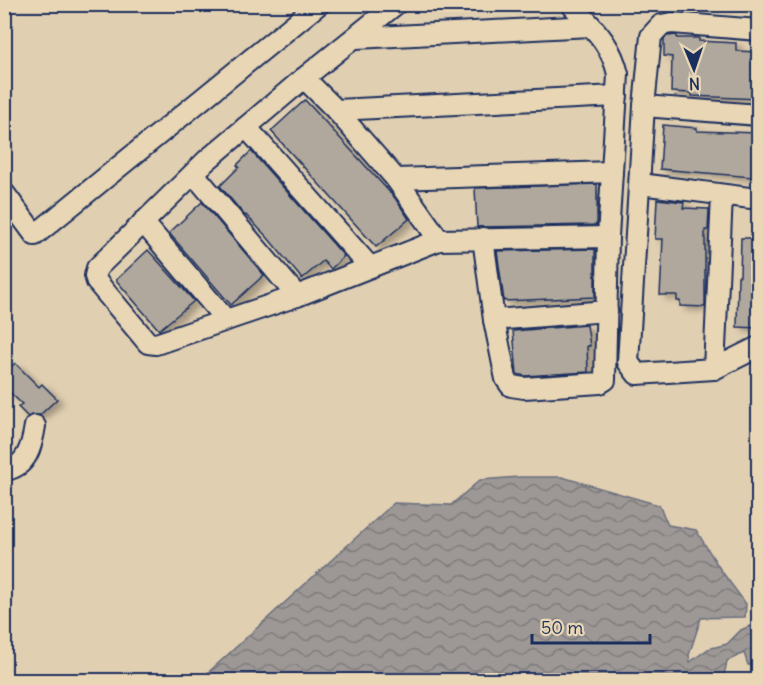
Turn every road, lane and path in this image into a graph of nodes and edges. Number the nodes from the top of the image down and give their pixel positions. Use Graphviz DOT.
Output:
graph roads {
  1 [pos="319,4"];
  2 [pos="396,4"];
  3 [pos="571,4"];
  4 [pos="591,26"];
  5 [pos="759,30"];
  6 [pos="356,38"];
  7 [pos="304,78"];
  8 [pos="617,96"];
  9 [pos="644,105"];
  10 [pos="336,111"];
  11 [pos="759,115"];
  12 [pos="246,127"];
  13 [pos="612,172"];
  14 [pos="194,174"];
  15 [pos="396,179"];
  16 [pos="640,184"];
  17 [pos="4,194"];
  18 [pos="722,196"];
  19 [pos="759,199"];
  20 [pos="143,222"];
  21 [pos="608,237"];
  22 [pos="483,238"];
  23 [pos="439,240"];
  24 [pos="370,267"];
  25 [pos="297,296"];
  26 [pos="607,311"];
  27 [pos="226,320"];
  28 [pos="494,320"];
  29 [pos="759,347"];
  30 [pos="714,369"];
  31 [pos="35,426"];
  32 [pos="4,470"];
  1 -- 17 [label="street"];
  2 -- 6 [label="street"];
  3 -- 4 [label="street"];
  4 -- 6 [label="street"];
  4 -- 8 [label="street"];
  5 -- 9 [label="street"];
  6 -- 7 [label="street"];
  7 -- 10 [label="street"];
  7 -- 12 [label="street"];
  8 -- 10 [label="street"];
  8 -- 13 [label="street"];
  9 -- 11 [label="street"];
  9 -- 16 [label="street"];
  10 -- 15 [label="street"];
  12 -- 14 [label="street"];
  12 -- 24 [label="street"];
  13 -- 15 [label="street"];
  13 -- 21 [label="street"];
  14 -- 20 [label="street"];
  14 -- 25 [label="street"];
  15 -- 23 [label="street"];
  16 -- 18 [label="street"];
  16 -- 30 [label="street"];
  18 -- 19 [label="street"];
  18 -- 30 [label="street"];
  20 -- 27 [label="street"];
  20 -- 27 [label="street"];
  21 -- 22 [label="street"];
  21 -- 26 [label="street"];
  22 -- 23 [label="street"];
  22 -- 28 [label="street"];
  23 -- 24 [label="street"];
  24 -- 25 [label="street"];
  25 -- 27 [label="street"];
  26 -- 28 [label="street"];
  26 -- 28 [label="street"];
  29 -- 30 [label="street"];
  31 -- 32 [label="street"];
}
